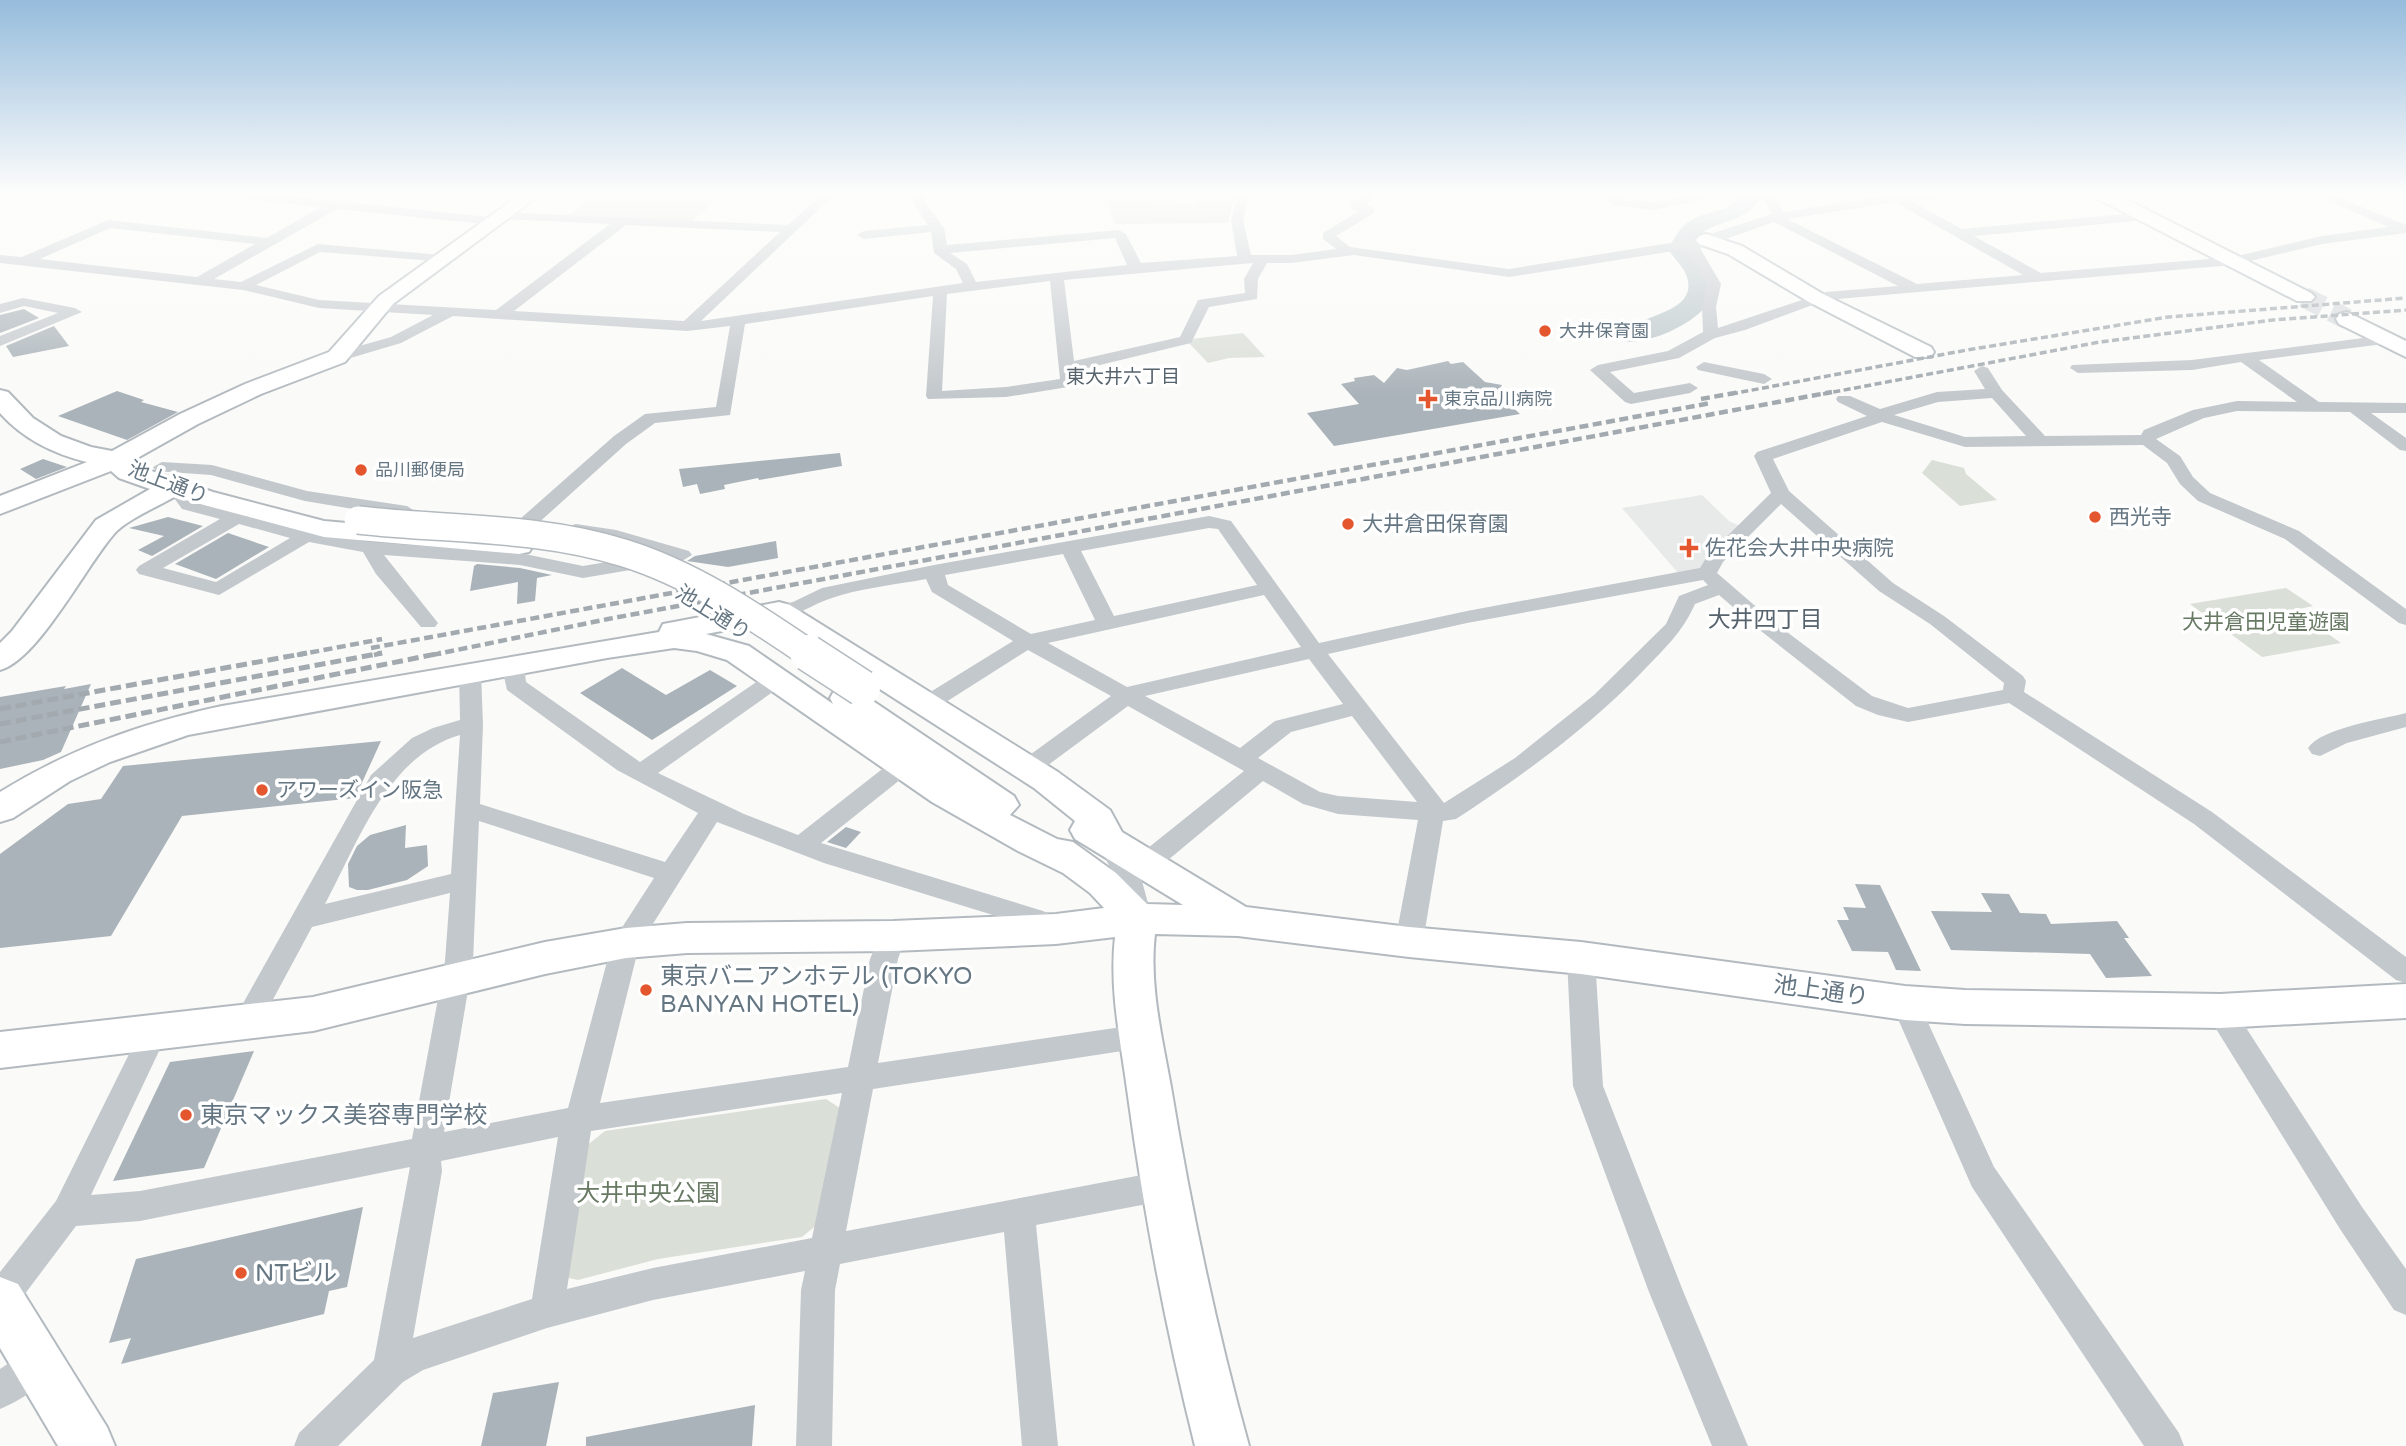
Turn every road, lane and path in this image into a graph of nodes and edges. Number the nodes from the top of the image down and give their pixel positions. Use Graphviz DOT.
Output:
graph roads {
  1 [pos="18,261"];
  2 [pos="235,261"];
  3 [pos="290,261"];
  4 [pos="438,261"];
  5 [pos="569,261"];
  6 [pos="757,261"];
  7 [pos="954,261"];
  8 [pos="1133,261"];
  9 [pos="1215,261"];
  10 [pos="1261,261"];
  11 [pos="1430,261"];
  12 [pos="1580,261"];
  13 [pos="1700,261"];
  14 [pos="1754,261"];
  15 [pos="1863,261"];
  16 [pos="2010,261"];
  17 [pos="2229,261"];
  18 [pos="2235,261"];
  19 [pos="22,262"];
  20 [pos="1136,268"];
  21 [pos="1056,276"];
  22 [pos="2041,279"];
  23 [pos="198,282"];
  24 [pos="243,286"];
  25 [pos="971,286"];
  26 [pos="1916,289"];
  27 [pos="940,291"];
  28 [pos="2304,297"];
  29 [pos="1816,299"];
  30 [pos="378,307"];
  31 [pos="0,309"];
  32 [pos="450,312"];
  33 [pos="499,315"];
  34 [pos="2347,319"];
  35 [pos="738,322"];
  36 [pos="687,326"];
  37 [pos="1710,334"];
  38 [pos="0,341"];
  39 [pos="2396,345"];
  40 [pos="1923,352"];
  41 [pos="337,357"];
  42 [pos="2244,357"];
  43 [pos="1704,366"];
  44 [pos="1066,368"];
  45 [pos="2078,368"];
  46 [pos="1982,371"];
  47 [pos="1764,379"];
  48 [pos="1690,388"];
  49 [pos="1996,393"];
  50 [pos="0,397"];
  51 [pos="1844,399"];
  52 [pos="2314,406"];
  53 [pos="2353,407"];
  54 [pos="2406,408"];
  55 [pos="1879,416"];
  56 [pos="2147,440"];
  57 [pos="2040,441"];
  58 [pos="2406,446"];
  59 [pos="115,460"];
  60 [pos="170,481"];
  61 [pos="1781,494"];
  62 [pos="0,506"];
  63 [pos="234,519"];
  64 [pos="527,523"];
  65 [pos="566,529"];
  66 [pos="306,536"];
  67 [pos="370,548"];
  68 [pos="1070,548"];
  69 [pos="520,559"];
  70 [pos="934,571"];
  71 [pos="1714,581"];
  72 [pos="1270,588"];
  73 [pos="787,616"];
  74 [pos="2406,619"];
  75 [pos="428,622"];
  76 [pos="1107,623"];
  77 [pos="11,640"];
  78 [pos="1028,641"];
  79 [pos="607,648"];
  80 [pos="1314,651"];
  81 [pos="738,653"];
  82 [pos="0,660"];
  83 [pos="522,663"];
  84 [pos="470,672"];
  85 [pos="776,679"];
  86 [pos="854,693"];
  87 [pos="1129,694"];
  88 [pos="2013,695"];
  89 [pos="927,704"];
  90 [pos="1357,708"];
  91 [pos="2406,720"];
  92 [pos="472,725"];
  93 [pos="2320,748"];
  94 [pos="1252,763"];
  95 [pos="903,765"];
  96 [pos="1028,768"];
  97 [pos="641,773"];
  98 [pos="0,809"];
  99 [pos="713,809"];
  100 [pos="1432,811"];
  101 [pos="469,813"];
  102 [pos="1108,841"];
  103 [pos="802,846"];
  104 [pos="1076,863"];
  105 [pos="1147,863"];
  106 [pos="671,874"];
  107 [pos="465,880"];
  108 [pos="1223,912"];
  109 [pos="303,919"];
  110 [pos="1137,919"];
  111 [pos="1056,929"];
  112 [pos="893,936"];
  113 [pos="1409,942"];
  114 [pos="626,943"];
  115 [pos="1581,958"];
  116 [pos="2406,972"];
  117 [pos="457,980"];
  118 [pos="2406,1001"];
  119 [pos="1905,1003"];
  120 [pos="2220,1011"];
  121 [pos="246,1023"];
  122 [pos="154,1032"];
  123 [pos="1142,1036"];
  124 [pos="0,1050"];
  125 [pos="862,1079"];
  126 [pos="578,1120"];
  127 [pos="425,1151"];
  128 [pos="1163,1186"];
  129 [pos="67,1212"];
  130 [pos="1019,1215"];
  131 [pos="825,1250"];
  132 [pos="2406,1297"];
  133 [pos="0,1300"];
  134 [pos="547,1311"];
  135 [pos="390,1370"];
  136 [pos="19,1377"];
  137 [pos="88,1446"];
  138 [pos="312,1446"];
  139 [pos="814,1446"];
  140 [pos="1040,1446"];
  141 [pos="1222,1446"];
  142 [pos="1730,1446"];
  143 [pos="2166,1446"];
  1 -- 19 [label="street"];
  2 -- 23 [label="street"];
  3 -- 24 [label="street"];
  4 -- 30 [label="street"];
  5 -- 33 [label="street"];
  6 -- 36 [label="street"];
  7 -- 25 [label="street"];
  8 -- 20 [label="street"];
  9 -- 20 [label="street"];
  10 -- 44 [label="street"];
  11 -- 12 [label="street"];
  13 -- 37 [label="street"];
  14 -- 29 [label="street"];
  15 -- 26 [label="street"];
  16 -- 22 [label="street"];
  17 -- 22 [label="street"];
  18 -- 28 [label="street"];
  19 -- 23 [label="street"];
  20 -- 21 [label="street"];
  21 -- 25 [label="street"];
  21 -- 44 [label="street"];
  22 -- 26 [label="street"];
  23 -- 24 [label="street"];
  24 -- 30 [label="street"];
  25 -- 27 [label="street"];
  26 -- 29 [label="street"];
  27 -- 35 [label="street"];
  27 -- 44 [label="street"];
  29 -- 37 [label="street"];
  29 -- 40 [label="street"];
  30 -- 32 [label="street"];
  30 -- 41 [label="street"];
  31 -- 38 [label="street"];
  32 -- 33 [label="street"];
  32 -- 41 [label="street"];
  33 -- 36 [label="street"];
  34 -- 39 [label="street"];
  35 -- 36 [label="street"];
  35 -- 64 [label="street"];
  37 -- 48 [label="street"];
  39 -- 42 [label="street"];
  41 -- 59 [label="street"];
  42 -- 45 [label="street"];
  42 -- 52 [label="street"];
  43 -- 47 [label="street"];
  46 -- 49 [label="street"];
  49 -- 55 [label="street"];
  49 -- 57 [label="street"];
  50 -- 59 [label="street, 池上通り"];
  51 -- 55 [label="street"];
  52 -- 53 [label="street"];
  52 -- 56 [label="street"];
  53 -- 54 [label="street"];
  53 -- 58 [label="street"];
  55 -- 57 [label="street"];
  55 -- 61 [label="street"];
  56 -- 57 [label="street"];
  56 -- 74 [label="street"];
  59 -- 60 [label="street, 池上通り"];
  59 -- 62 [label="street"];
  60 -- 63 [label="street"];
  60 -- 64 [label="street"];
  60 -- 77 [label="street"];
  60 -- 86 [label="street, 池上通り"];
  61 -- 71 [label="street"];
  61 -- 88 [label="street"];
  63 -- 66 [label="street"];
  63 -- 66 [label="street"];
  64 -- 65 [label="street"];
  65 -- 69 [label="street"];
  65 -- 69 [label="street"];
  66 -- 67 [label="street"];
  67 -- 69 [label="street"];
  67 -- 75 [label="street"];
  68 -- 70 [label="street"];
  68 -- 72 [label="street"];
  68 -- 76 [label="street"];
  70 -- 73 [label="street"];
  70 -- 78 [label="street"];
  71 -- 80 [label="street"];
  71 -- 88 [label="street"];
  71 -- 100 [label="street"];
  72 -- 76 [label="street"];
  72 -- 80 [label="street"];
  73 -- 79 [label="street"];
  73 -- 81 [label="street"];
  73 -- 89 [label="street"];
  76 -- 78 [label="street"];
  77 -- 82 [label="street"];
  78 -- 87 [label="street"];
  78 -- 89 [label="street"];
  79 -- 81 [label="street"];
  79 -- 83 [label="street"];
  80 -- 87 [label="street"];
  80 -- 90 [label="street"];
  81 -- 85 [label="street"];
  83 -- 84 [label="street"];
  83 -- 97 [label="street"];
  84 -- 92 [label="street"];
  84 -- 98 [label="street"];
  85 -- 95 [label="street"];
  85 -- 97 [label="street"];
  86 -- 102 [label="street, 池上通り"];
  86 -- 104 [label="street, 池上通り"];
  87 -- 94 [label="street"];
  87 -- 96 [label="street"];
  88 -- 116 [label="street"];
  89 -- 96 [label="street"];
  90 -- 94 [label="street"];
  90 -- 100 [label="street"];
  91 -- 93 [label="street"];
  92 -- 101 [label="street"];
  92 -- 109 [label="street"];
  94 -- 100 [label="street"];
  94 -- 105 [label="street"];
  95 -- 103 [label="street"];
  95 -- 104 [label="street"];
  96 -- 102 [label="street"];
  97 -- 99 [label="street"];
  99 -- 103 [label="street"];
  99 -- 106 [label="street"];
  100 -- 113 [label="street"];
  101 -- 106 [label="street"];
  101 -- 107 [label="street"];
  102 -- 105 [label="street, 池上通り"];
  102 -- 110 [label="street"];
  103 -- 111 [label="street"];
  104 -- 110 [label="street, 池上通り"];
  105 -- 108 [label="street, 池上通り"];
  106 -- 114 [label="street"];
  107 -- 109 [label="street"];
  107 -- 117 [label="street"];
  108 -- 110 [label="street, 池上通り"];
  108 -- 113 [label="street, 池上通り"];
  109 -- 121 [label="street"];
  110 -- 111 [label="street"];
  110 -- 123 [label="street"];
  111 -- 112 [label="street"];
  112 -- 114 [label="street"];
  112 -- 125 [label="street"];
  113 -- 115 [label="street, 池上通り"];
  114 -- 117 [label="street"];
  114 -- 126 [label="street"];
  115 -- 119 [label="street, 池上通り"];
  115 -- 142 [label="street"];
  117 -- 121 [label="street"];
  117 -- 127 [label="street"];
  118 -- 120 [label="street, 池上通り"];
  119 -- 120 [label="street, 池上通り"];
  119 -- 143 [label="street"];
  120 -- 132 [label="street"];
  121 -- 122 [label="street"];
  122 -- 124 [label="street"];
  122 -- 129 [label="street"];
  123 -- 125 [label="street"];
  123 -- 128 [label="street"];
  125 -- 126 [label="street"];
  125 -- 131 [label="street"];
  126 -- 127 [label="street"];
  126 -- 134 [label="street"];
  127 -- 129 [label="street"];
  127 -- 135 [label="street"];
  128 -- 130 [label="street"];
  128 -- 141 [label="street"];
  129 -- 133 [label="street"];
  130 -- 131 [label="street"];
  130 -- 140 [label="street"];
  131 -- 134 [label="street"];
  131 -- 139 [label="street"];
  133 -- 136 [label="street"];
  134 -- 135 [label="street"];
  135 -- 138 [label="street"];
  136 -- 137 [label="street"];
}
